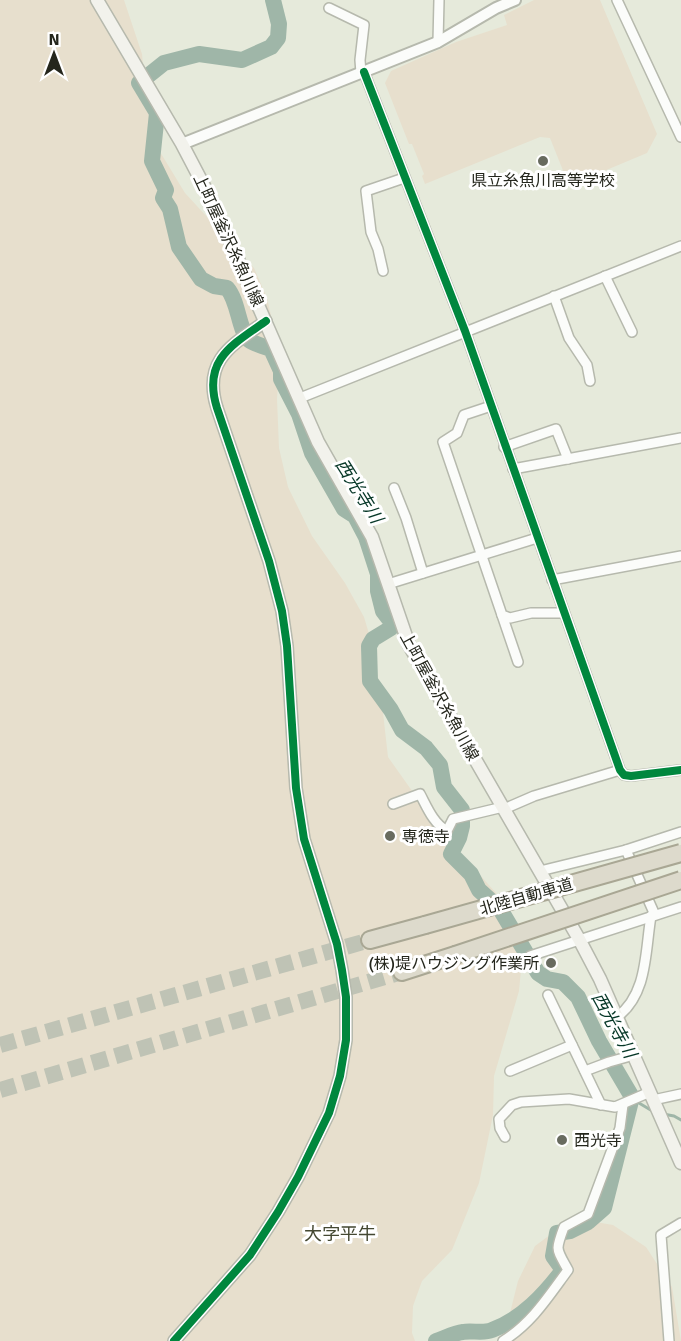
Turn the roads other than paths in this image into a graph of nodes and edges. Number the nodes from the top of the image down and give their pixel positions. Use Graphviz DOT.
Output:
graph roads {
  1 [pos="97,0"];
  2 [pos="439,0"];
  3 [pos="515,0"];
  4 [pos="617,0"];
  5 [pos="329,8"];
  6 [pos="438,42"];
  7 [pos="362,73"];
  8 [pos="681,137"];
  9 [pos="182,144"];
  10 [pos="404,178"];
  11 [pos="681,246"];
  12 [pos="383,271"];
  13 [pos="605,276"];
  14 [pos="554,296"];
  15 [pos="266,321"];
  16 [pos="465,331"];
  17 [pos="632,332"];
  18 [pos="590,381"];
  19 [pos="300,398"];
  20 [pos="490,406"];
  21 [pos="681,438"];
  22 [pos="504,447"];
  23 [pos="567,459"];
  24 [pos="513,469"];
  25 [pos="394,488"];
  26 [pos="537,538"];
  27 [pos="482,555"];
  28 [pos="681,556"];
  29 [pos="423,573"];
  30 [pos="552,580"];
  31 [pos="388,584"];
  32 [pos="564,613"];
  33 [pos="502,615"];
  34 [pos="518,662"];
  35 [pos="620,770"];
  36 [pos="681,770"];
  37 [pos="393,804"];
  38 [pos="504,808"];
  39 [pos="681,832"];
  40 [pos="626,850"];
  41 [pos="681,853"];
  42 [pos="540,871"];
  43 [pos="681,880"];
  44 [pos="681,907"];
  45 [pos="653,916"];
  46 [pos="579,939"];
  47 [pos="370,940"];
  48 [pos="530,956"];
  49 [pos="402,972"];
  50 [pos="548,996"];
  51 [pos="617,1017"];
  52 [pos="572,1045"];
  53 [pos="634,1055"];
  54 [pos="510,1071"];
  55 [pos="585,1071"];
  56 [pos="681,1094"];
  57 [pos="652,1096"];
  58 [pos="602,1105"];
  59 [pos="623,1105"];
  60 [pos="505,1137"];
  61 [pos="681,1162"];
  62 [pos="681,1223"];
  63 [pos="174,1341"];
  64 [pos="503,1341"];
  65 [pos="669,1341"];
  1 -- 9 [label="main road, 上町屋釜沢糸魚川線"];
  2 -- 6 [label="street"];
  3 -- 6 [label="street"];
  4 -- 8 [label="street"];
  5 -- 7 [label="street"];
  6 -- 7 [label="street"];
  7 -- 9 [label="street"];
  7 -- 10 [label="street"];
  9 -- 15 [label="main road, 上町屋釜沢糸魚川線"];
  10 -- 12 [label="street"];
  10 -- 16 [label="street"];
  11 -- 13 [label="street"];
  13 -- 14 [label="street"];
  13 -- 17 [label="street"];
  14 -- 16 [label="street"];
  14 -- 18 [label="street"];
  15 -- 19 [label="main road, 上町屋釜沢糸魚川線"];
  15 -- 63 [label="street"];
  16 -- 19 [label="street"];
  16 -- 20 [label="street"];
  19 -- 31 [label="main road, 上町屋釜沢糸魚川線"];
  20 -- 22 [label="street"];
  20 -- 27 [label="street"];
  21 -- 23 [label="street"];
  22 -- 23 [label="street"];
  22 -- 24 [label="street"];
  23 -- 24 [label="street"];
  24 -- 26 [label="street"];
  25 -- 29 [label="street"];
  26 -- 27 [label="street"];
  26 -- 30 [label="street"];
  27 -- 29 [label="street"];
  27 -- 33 [label="street"];
  28 -- 30 [label="street"];
  29 -- 31 [label="street"];
  30 -- 32 [label="street"];
  31 -- 38 [label="main road, 上町屋釜沢糸魚川線"];
  32 -- 33 [label="street"];
  32 -- 35 [label="street"];
  33 -- 34 [label="street"];
  35 -- 36 [label="street"];
  35 -- 38 [label="street"];
  37 -- 38 [label="street"];
  38 -- 42 [label="main road, 上町屋釜沢糸魚川線"];
  39 -- 40 [label="street"];
  40 -- 42 [label="street"];
  40 -- 45 [label="street"];
  41 -- 47 [label="highway, 北陸自動車道, bridge"];
  42 -- 46 [label="main road, 上町屋釜沢糸魚川線"];
  43 -- 49 [label="highway, 北陸自動車道, bridge"];
  44 -- 45 [label="street"];
  45 -- 46 [label="street"];
  45 -- 51 [label="street"];
  46 -- 48 [label="street"];
  46 -- 51 [label="main road, 上町屋釜沢糸魚川線"];
  50 -- 52 [label="street"];
  51 -- 53 [label="main road, 上町屋釜沢糸魚川線"];
  52 -- 54 [label="street"];
  52 -- 55 [label="street"];
  53 -- 55 [label="street"];
  53 -- 57 [label="main road, 上町屋釜沢糸魚川線"];
  55 -- 58 [label="street"];
  56 -- 57 [label="street"];
  57 -- 59 [label="street"];
  57 -- 61 [label="main road, 上町屋釜沢糸魚川線"];
  58 -- 59 [label="street"];
  58 -- 60 [label="street"];
  59 -- 64 [label="street"];
  62 -- 65 [label="street"];
}
